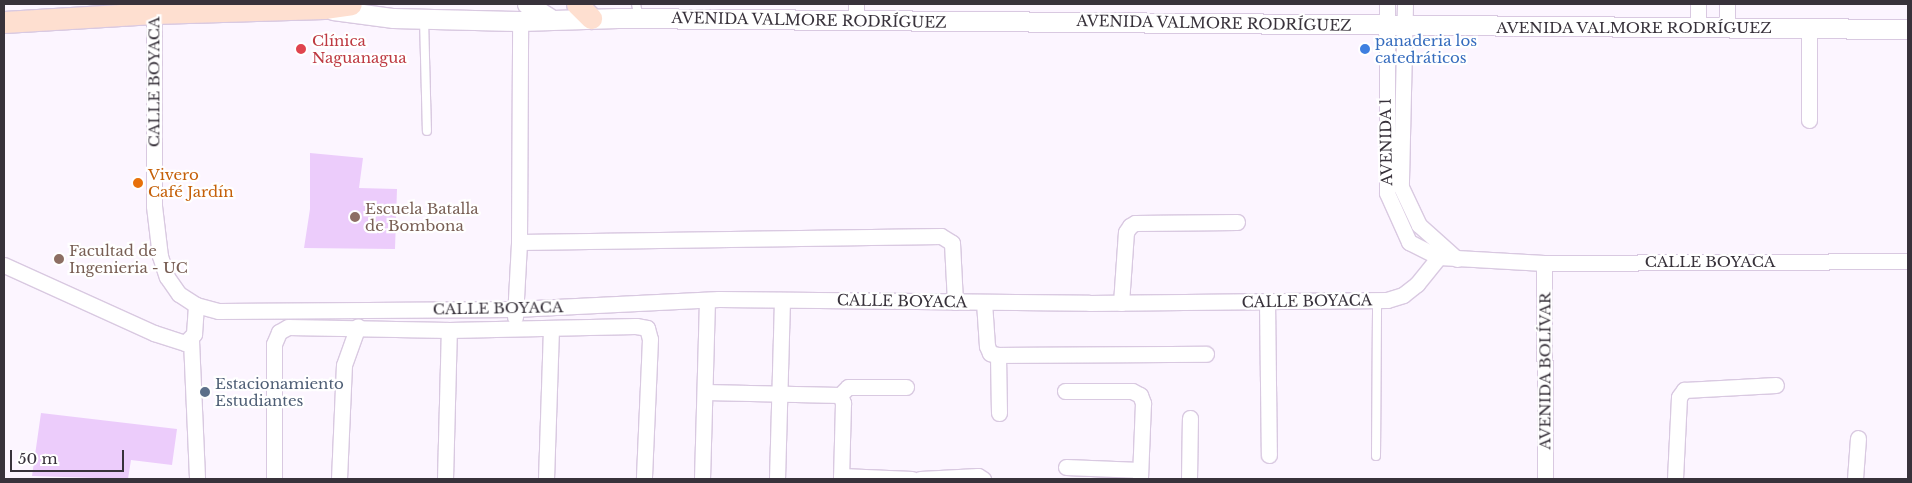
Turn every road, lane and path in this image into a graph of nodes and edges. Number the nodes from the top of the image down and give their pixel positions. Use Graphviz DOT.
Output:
graph roads {
  1 [pos="351,4"];
  2 [pos="458,4"];
  3 [pos="1387,4"];
  4 [pos="1405,4"];
  5 [pos="1698,4"];
  6 [pos="1727,4"];
  7 [pos="154,8"];
  8 [pos="324,8"];
  9 [pos="584,11"];
  10 [pos="638,11"];
  11 [pos="523,12"];
  12 [pos="856,12"];
  13 [pos="424,19"];
  14 [pos="478,20"];
  15 [pos="4,22"];
  16 [pos="1394,25"];
  17 [pos="1698,29"];
  18 [pos="1727,29"];
  19 [pos="1809,29"];
  20 [pos="1908,29"];
  21 [pos="1809,120"];
  22 [pos="427,131"];
  23 [pos="1237,222"];
  24 [pos="519,242"];
  25 [pos="1438,257"];
  26 [pos="1457,259"];
  27 [pos="1908,261"];
  28 [pos="1544,263"];
  29 [pos="4,265"];
  30 [pos="782,300"];
  31 [pos="1377,300"];
  32 [pos="707,301"];
  33 [pos="1267,301"];
  34 [pos="955,302"];
  35 [pos="984,302"];
  36 [pos="1121,303"];
  37 [pos="196,305"];
  38 [pos="515,309"];
  39 [pos="358,326"];
  40 [pos="514,329"];
  41 [pos="449,330"];
  42 [pos="551,330"];
  43 [pos="191,340"];
  44 [pos="1206,354"];
  45 [pos="998,356"];
  46 [pos="1776,385"];
  47 [pos="906,387"];
  48 [pos="705,392"];
  49 [pos="780,392"];
  50 [pos="1065,392"];
  51 [pos="840,395"];
  52 [pos="999,413"];
  53 [pos="1190,418"];
  54 [pos="1858,438"];
  55 [pos="1269,455"];
  56 [pos="1376,456"];
  57 [pos="1066,467"];
  58 [pos="1140,475"];
  59 [pos="841,478"];
  60 [pos="197,479"];
  61 [pos="274,479"];
  62 [pos="339,479"];
  63 [pos="445,479"];
  64 [pos="546,479"];
  65 [pos="644,479"];
  66 [pos="702,479"];
  67 [pos="777,479"];
  68 [pos="912,479"];
  69 [pos="920,479"];
  70 [pos="983,479"];
  71 [pos="1189,479"];
  72 [pos="1546,479"];
  73 [pos="1675,479"];
  74 [pos="1855,479"];
  1 -- 8 [label="main road"];
  2 -- 14 [label="street"];
  3 -- 16 [label="street, AVENIDA 1"];
  4 -- 16 [label="street, AVENIDA 1"];
  5 -- 17 [label="street"];
  6 -- 18 [label="street"];
  7 -- 8 [label="main road"];
  7 -- 15 [label="main road"];
  7 -- 37 [label="street, CALLE BOYACA"];
  8 -- 13 [label="street, AVENIDA VALMORE RODRÍGUEZ"];
  9 -- 10 [label="street, AVENIDA VALMORE RODRÍGUEZ"];
  9 -- 11 [label="street, AVENIDA VALMORE RODRÍGUEZ"];
  10 -- 12 [label="street, AVENIDA VALMORE RODRÍGUEZ"];
  11 -- 14 [label="street, AVENIDA VALMORE RODRÍGUEZ"];
  11 -- 24 [label="street"];
  12 -- 16 [label="street, AVENIDA VALMORE RODRÍGUEZ"];
  13 -- 14 [label="street, AVENIDA VALMORE RODRÍGUEZ"];
  13 -- 22 [label="lane"];
  16 -- 17 [label="street, AVENIDA VALMORE RODRÍGUEZ"];
  16 -- 25 [label="street, AVENIDA 1"];
  16 -- 26 [label="street, AVENIDA 1"];
  17 -- 18 [label="street, AVENIDA VALMORE RODRÍGUEZ"];
  18 -- 19 [label="street, AVENIDA VALMORE RODRÍGUEZ"];
  19 -- 20 [label="street, AVENIDA VALMORE RODRÍGUEZ"];
  19 -- 21 [label="street"];
  23 -- 36 [label="street"];
  24 -- 34 [label="street"];
  24 -- 38 [label="street"];
  25 -- 26 [label="street, CALLE BOYACA"];
  25 -- 31 [label="street, CALLE BOYACA"];
  26 -- 28 [label="street, CALLE BOYACA"];
  27 -- 28 [label="street, CALLE BOYACA"];
  28 -- 72 [label="street, AVENIDA BOLÍVAR"];
  29 -- 43 [label="street"];
  30 -- 32 [label="street, CALLE BOYACA"];
  30 -- 34 [label="street, CALLE BOYACA"];
  30 -- 49 [label="street"];
  31 -- 33 [label="street, CALLE BOYACA"];
  31 -- 56 [label="lane"];
  32 -- 38 [label="street, CALLE BOYACA"];
  32 -- 48 [label="street"];
  33 -- 36 [label="street, CALLE BOYACA"];
  33 -- 55 [label="street"];
  34 -- 35 [label="street, CALLE BOYACA"];
  35 -- 36 [label="street, CALLE BOYACA"];
  35 -- 45 [label="street"];
  37 -- 38 [label="street, CALLE BOYACA"];
  37 -- 43 [label="street"];
  38 -- 40 [label="street"];
  39 -- 41 [label="street"];
  39 -- 61 [label="street"];
  39 -- 62 [label="street"];
  40 -- 41 [label="street"];
  40 -- 42 [label="street"];
  41 -- 63 [label="street"];
  42 -- 64 [label="street"];
  42 -- 65 [label="street"];
  43 -- 60 [label="street"];
  44 -- 45 [label="street"];
  45 -- 52 [label="street"];
  46 -- 73 [label="street"];
  47 -- 51 [label="street"];
  48 -- 49 [label="street"];
  48 -- 66 [label="street"];
  49 -- 51 [label="street"];
  49 -- 67 [label="street"];
  50 -- 58 [label="street"];
  51 -- 59 [label="street"];
  53 -- 71 [label="street"];
  54 -- 74 [label="street"];
  57 -- 58 [label="street"];
  59 -- 68 [label="street"];
  69 -- 70 [label="street"];
}
